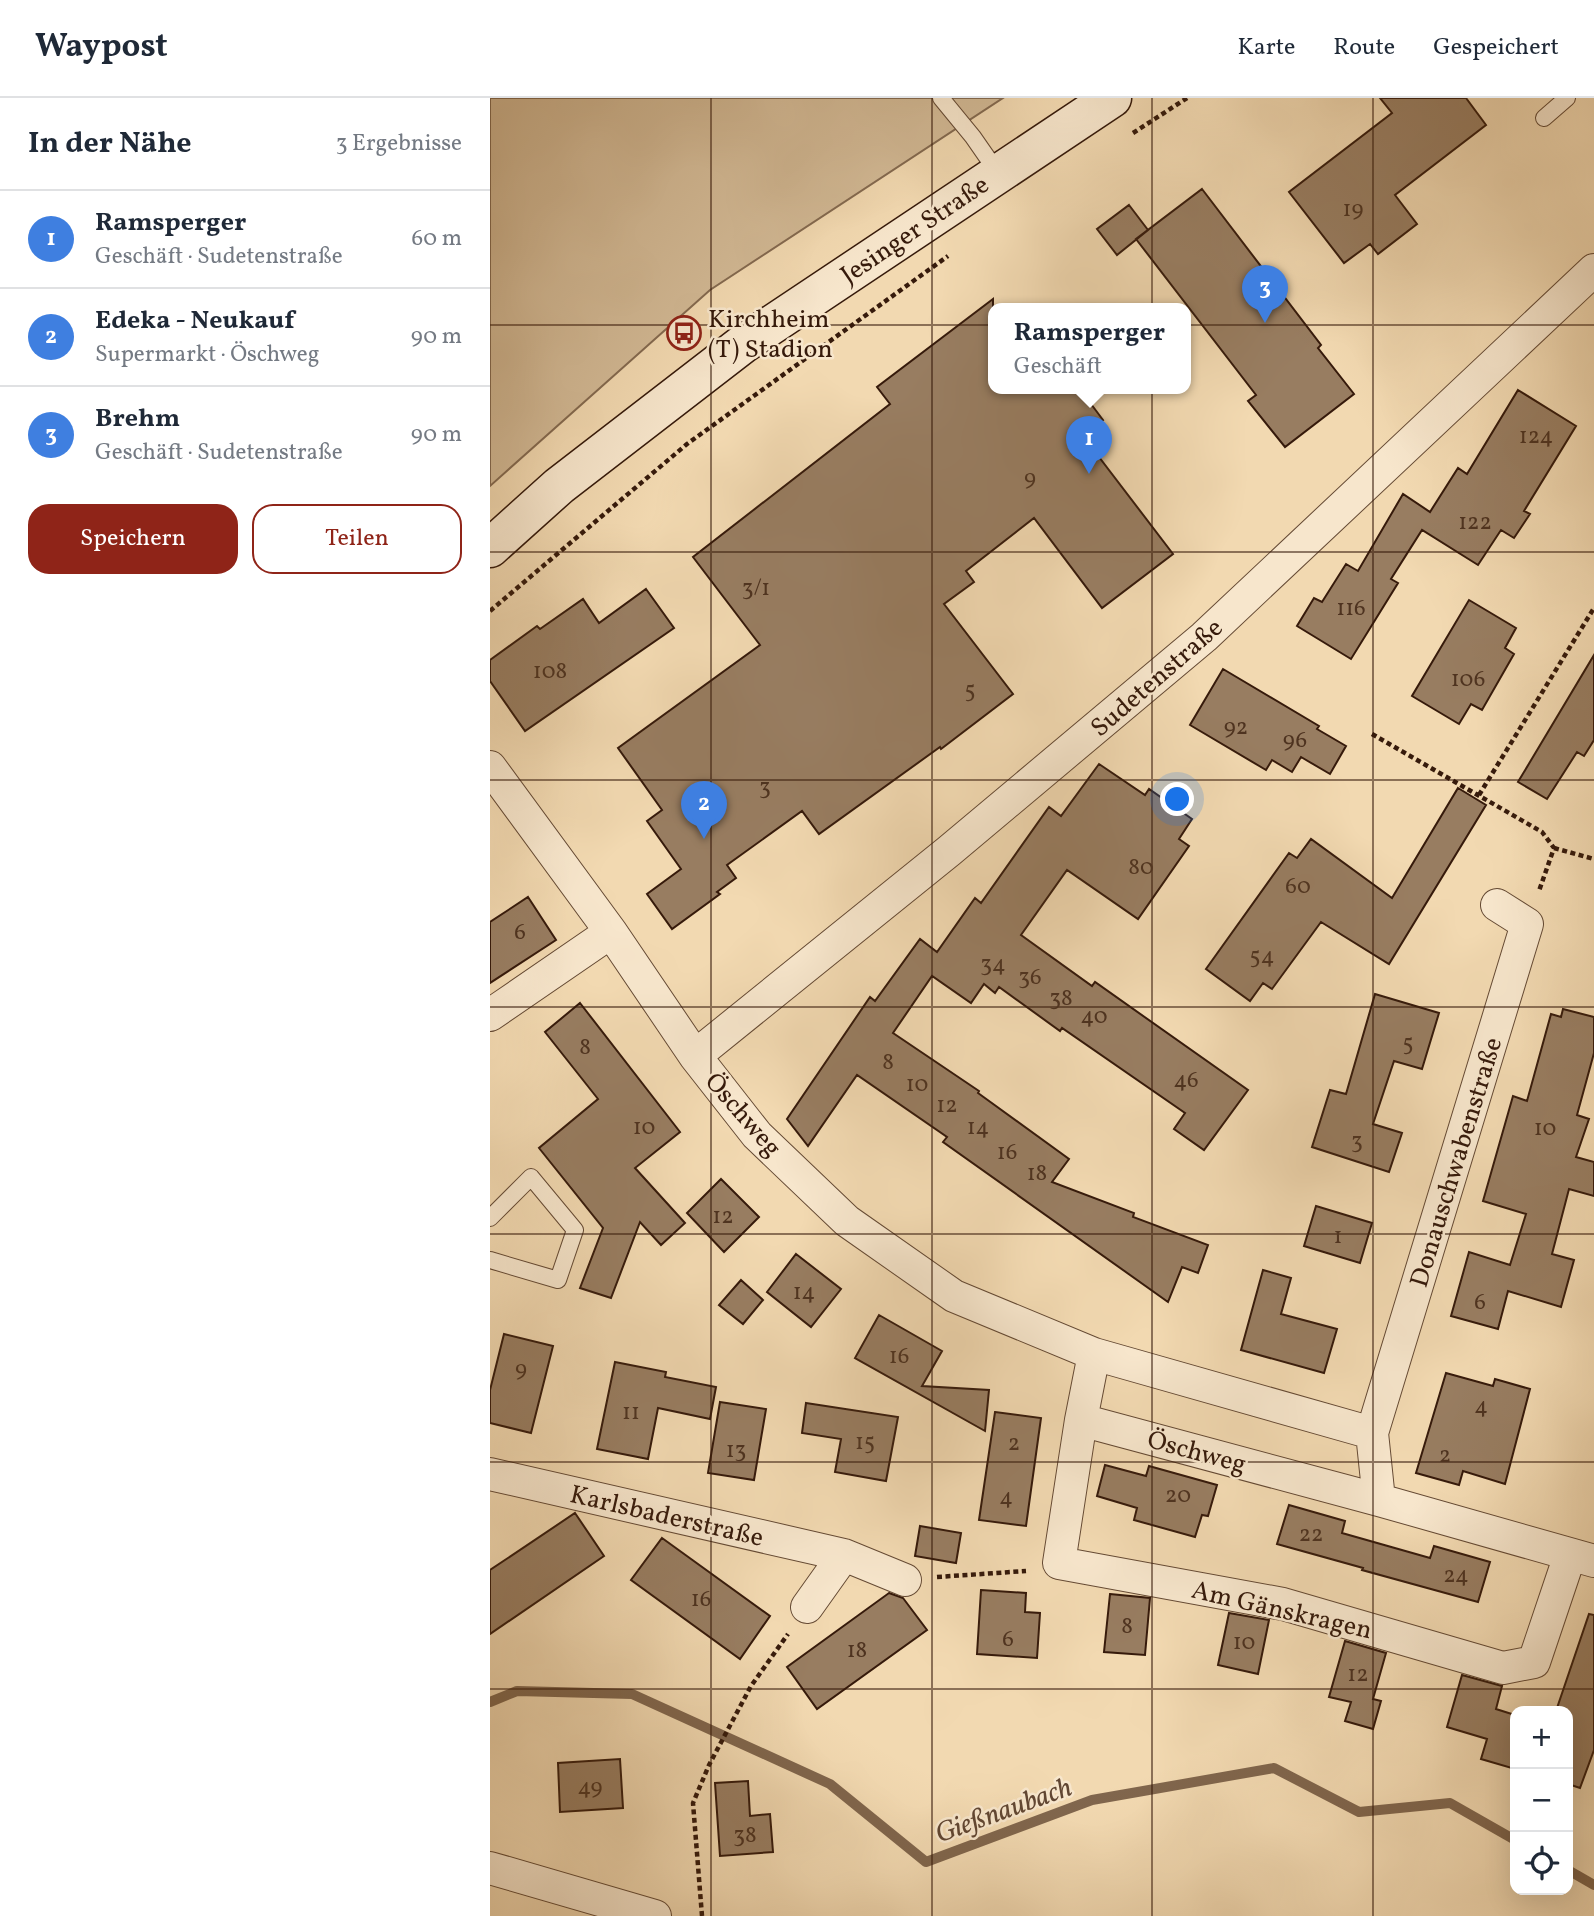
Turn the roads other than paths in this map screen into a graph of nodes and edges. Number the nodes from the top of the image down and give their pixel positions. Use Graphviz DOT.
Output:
graph roads {
  1 [pos="941,98"];
  2 [pos="1112,98"];
  3 [pos="1567,98"];
  4 [pos="1544,118"];
  5 [pos="998,173"];
  6 [pos="1594,270"];
  7 [pos="490,548"];
  8 [pos="490,767"];
  9 [pos="1497,905"];
  10 [pos="611,932"];
  11 [pos="490,1015"];
  12 [pos="695,1056"];
  13 [pos="490,1218"];
  14 [pos="490,1260"];
  15 [pos="1094,1354"];
  16 [pos="1080,1420"];
  17 [pos="1373,1433"];
  18 [pos="490,1474"];
  19 [pos="1378,1500"];
  20 [pos="844,1555"];
  21 [pos="1582,1558"];
  22 [pos="905,1580"];
  23 [pos="807,1607"];
  24 [pos="490,1868"];
  25 [pos="655,1916"];
  1 -- 5 [label="lane"];
  2 -- 5 [label="main road, Jesinger Straße"];
  3 -- 4 [label="lane"];
  5 -- 7 [label="main road, Jesinger Straße"];
  6 -- 12 [label="street, Sudetenstraße"];
  8 -- 10 [label="street, Öschweg"];
  9 -- 17 [label="street, Donauschwabenstraße"];
  10 -- 11 [label="street"];
  10 -- 12 [label="street, Öschweg"];
  12 -- 15 [label="street, Öschweg"];
  13 -- 14 [label="lane"];
  15 -- 16 [label="street"];
  15 -- 17 [label="street, Öschweg"];
  16 -- 19 [label="street, Öschweg"];
  16 -- 21 [label="street, Am Gänskragen"];
  17 -- 19 [label="street"];
  18 -- 20 [label="street, Karlsbaderstraße"];
  19 -- 21 [label="street, Öschweg"];
  20 -- 22 [label="street, Karlsbaderstraße"];
  20 -- 23 [label="street"];
  24 -- 25 [label="street"];
}
